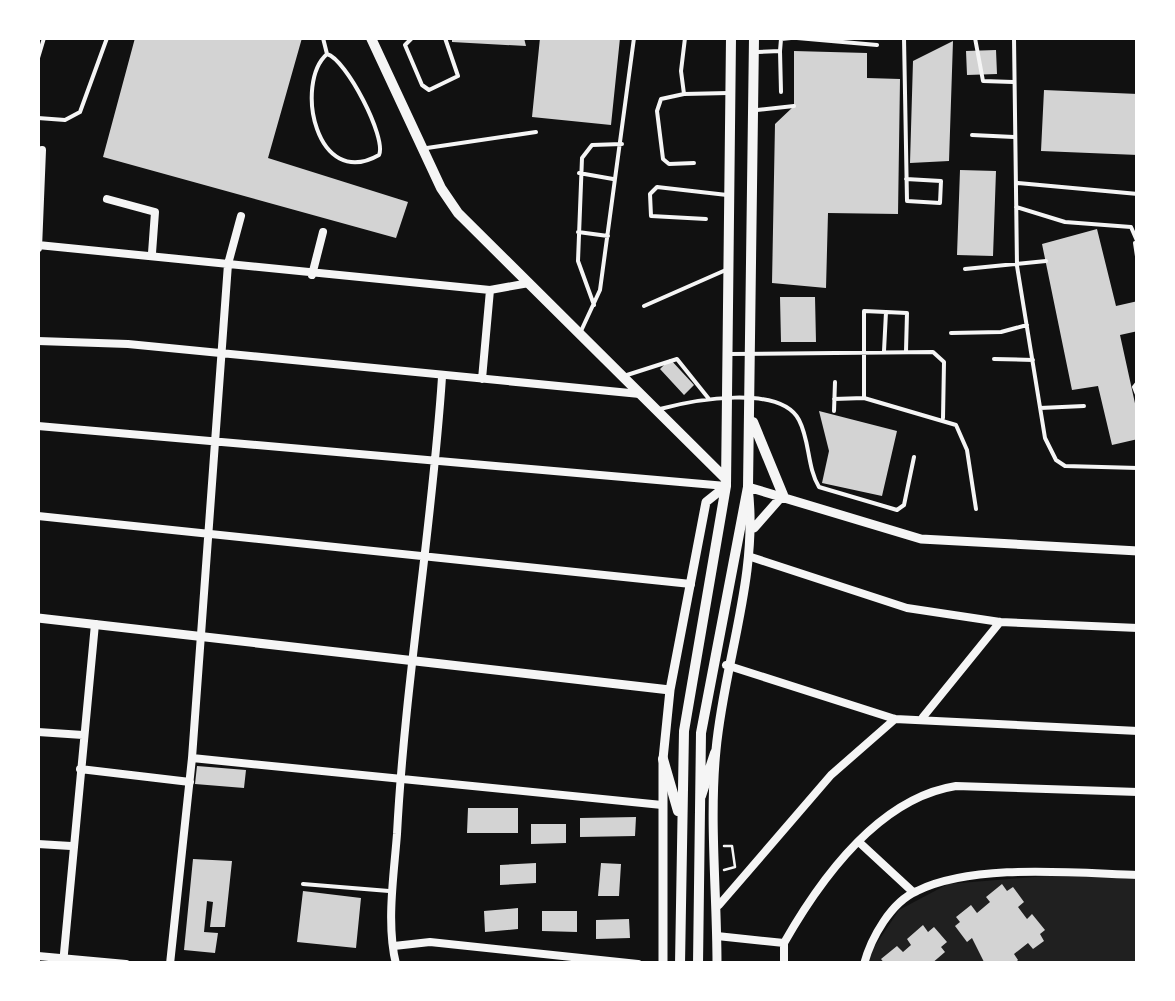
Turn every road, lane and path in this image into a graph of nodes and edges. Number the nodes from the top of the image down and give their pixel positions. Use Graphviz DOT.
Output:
graph roads {
  1 [pos="44,38"];
  2 [pos="108,38"];
  3 [pos="323,38"];
  4 [pos="371,38"];
  5 [pos="412,38"];
  6 [pos="444,38"];
  7 [pos="634,38"];
  8 [pos="685,38"];
  9 [pos="731,38"];
  10 [pos="754,38"];
  11 [pos="794,38"];
  12 [pos="904,38"];
  13 [pos="976,38"];
  14 [pos="1014,38"];
  15 [pos="877,45"];
  16 [pos="780,51"];
  17 [pos="754,52"];
  18 [pos="327,54"];
  19 [pos="38,58"];
  20 [pos="1014,82"];
  21 [pos="782,92"];
  22 [pos="728,93"];
  23 [pos="684,94"];
  24 [pos="794,106"];
  25 [pos="753,112"];
  26 [pos="38,118"];
  27 [pos="536,132"];
  28 [pos="972,135"];
  29 [pos="1014,137"];
  30 [pos="622,144"];
  31 [pos="422,148"];
  32 [pos="42,150"];
  33 [pos="694,163"];
  34 [pos="579,172"];
  35 [pos="613,179"];
  36 [pos="906,180"];
  37 [pos="1017,182"];
  38 [pos="1138,194"];
  39 [pos="727,195"];
  40 [pos="107,198"];
  41 [pos="1016,206"];
  42 [pos="241,216"];
  43 [pos="706,219"];
  44 [pos="323,232"];
  45 [pos="576,232"];
  46 [pos="608,236"];
  47 [pos="1136,243"];
  48 [pos="38,246"];
  49 [pos="152,253"];
  50 [pos="1046,260"];
  51 [pos="228,264"];
  52 [pos="1138,264"];
  53 [pos="1017,266"];
  54 [pos="965,269"];
  55 [pos="728,270"];
  56 [pos="312,274"];
  57 [pos="529,283"];
  58 [pos="490,290"];
  59 [pos="594,305"];
  60 [pos="644,306"];
  61 [pos="886,312"];
  62 [pos="1027,326"];
  63 [pos="580,332"];
  64 [pos="952,333"];
  65 [pos="38,341"];
  66 [pos="862,350"];
  67 [pos="884,351"];
  68 [pos="906,351"];
  69 [pos="750,352"];
  70 [pos="222,353"];
  71 [pos="730,354"];
  72 [pos="994,358"];
  73 [pos="1033,360"];
  74 [pos="625,376"];
  75 [pos="442,377"];
  76 [pos="482,380"];
  77 [pos="835,382"];
  78 [pos="1138,382"];
  79 [pos="644,395"];
  80 [pos="1138,397"];
  81 [pos="729,398"];
  82 [pos="864,398"];
  83 [pos="708,399"];
  84 [pos="834,399"];
  85 [pos="748,400"];
  86 [pos="1084,406"];
  87 [pos="1040,408"];
  88 [pos="660,409"];
  89 [pos="834,410"];
  90 [pos="750,415"];
  91 [pos="943,419"];
  92 [pos="38,426"];
  93 [pos="218,439"];
  94 [pos="914,457"];
  95 [pos="436,460"];
  96 [pos="1138,468"];
  97 [pos="726,482"];
  98 [pos="748,487"];
  99 [pos="827,492"];
  100 [pos="782,495"];
  101 [pos="821,508"];
  102 [pos="976,510"];
  103 [pos="38,516"];
  104 [pos="754,528"];
  105 [pos="208,534"];
  106 [pos="1138,551"];
  107 [pos="428,557"];
  108 [pos="750,557"];
  109 [pos="691,584"];
  110 [pos="38,618"];
  111 [pos="1000,622"];
  112 [pos="95,624"];
  113 [pos="1138,628"];
  114 [pos="198,638"];
  115 [pos="413,663"];
  116 [pos="726,665"];
  117 [pos="670,690"];
  118 [pos="923,717"];
  119 [pos="895,720"];
  120 [pos="1138,730"];
  121 [pos="38,732"];
  122 [pos="83,735"];
  123 [pos="716,753"];
  124 [pos="192,758"];
  125 [pos="663,759"];
  126 [pos="80,769"];
  127 [pos="400,778"];
  128 [pos="190,782"];
  129 [pos="1138,792"];
  130 [pos="662,805"];
  131 [pos="698,806"];
  132 [pos="680,820"];
  133 [pos="860,843"];
  134 [pos="38,844"];
  135 [pos="71,846"];
  136 [pos="732,846"];
  137 [pos="718,871"];
  138 [pos="1138,875"];
  139 [pos="304,884"];
  140 [pos="394,892"];
  141 [pos="913,892"];
  142 [pos="719,905"];
  143 [pos="718,936"];
  144 [pos="784,943"];
  145 [pos="394,946"];
  146 [pos="498,949"];
  147 [pos="38,956"];
  148 [pos="63,961"];
  149 [pos="126,964"];
  150 [pos="170,964"];
  151 [pos="396,964"];
  152 [pos="498,964"];
  153 [pos="638,964"];
  154 [pos="662,964"];
  155 [pos="680,964"];
  156 [pos="698,964"];
  157 [pos="718,964"];
  158 [pos="784,964"];
  159 [pos="864,964"];
  1 -- 19 [label="lane"];
  2 -- 26 [label="lane"];
  3 -- 18 [label="lane"];
  4 -- 31 [label="main road"];
  5 -- 6 [label="lane"];
  7 -- 30 [label="lane"];
  8 -- 23 [label="lane"];
  9 -- 22 [label="main road"];
  10 -- 17 [label="main road"];
  11 -- 15 [label="lane"];
  11 -- 16 [label="lane"];
  12 -- 36 [label="lane"];
  13 -- 20 [label="lane"];
  14 -- 20 [label="lane"];
  16 -- 17 [label="lane"];
  16 -- 21 [label="lane"];
  17 -- 25 [label="main road"];
  18 -- 18 [label="lane"];
  20 -- 29 [label="lane"];
  22 -- 23 [label="lane"];
  22 -- 39 [label="main road"];
  23 -- 33 [label="lane"];
  24 -- 25 [label="lane"];
  25 -- 69 [label="main road"];
  27 -- 31 [label="lane"];
  28 -- 29 [label="lane"];
  29 -- 37 [label="lane"];
  30 -- 34 [label="lane"];
  30 -- 35 [label="lane"];
  31 -- 57 [label="main road"];
  32 -- 48 [label="street"];
  34 -- 35 [label="lane"];
  34 -- 45 [label="lane"];
  35 -- 46 [label="lane"];
  36 -- 36 [label="lane"];
  37 -- 38 [label="lane"];
  37 -- 41 [label="lane"];
  39 -- 43 [label="lane"];
  39 -- 55 [label="main road"];
  40 -- 49 [label="street"];
  41 -- 47 [label="lane"];
  41 -- 53 [label="lane"];
  42 -- 51 [label="street"];
  44 -- 56 [label="street"];
  45 -- 46 [label="lane"];
  45 -- 59 [label="lane"];
  46 -- 59 [label="lane"];
  47 -- 52 [label="lane"];
  48 -- 49 [label="street"];
  49 -- 51 [label="street"];
  50 -- 53 [label="lane"];
  51 -- 56 [label="street"];
  51 -- 70 [label="street"];
  53 -- 54 [label="lane"];
  53 -- 62 [label="lane"];
  55 -- 60 [label="lane"];
  55 -- 71 [label="main road"];
  56 -- 58 [label="street"];
  57 -- 58 [label="street"];
  57 -- 63 [label="main road"];
  58 -- 76 [label="street"];
  59 -- 63 [label="lane"];
  61 -- 66 [label="lane"];
  61 -- 67 [label="lane"];
  61 -- 68 [label="lane"];
  62 -- 64 [label="lane"];
  62 -- 73 [label="lane"];
  63 -- 74 [label="main road"];
  65 -- 70 [label="street"];
  66 -- 67 [label="lane"];
  66 -- 69 [label="lane"];
  66 -- 82 [label="lane"];
  67 -- 68 [label="lane"];
  68 -- 91 [label="lane"];
  69 -- 71 [label="lane"];
  69 -- 85 [label="main road"];
  70 -- 75 [label="street"];
  70 -- 93 [label="street"];
  71 -- 81 [label="main road"];
  72 -- 73 [label="lane"];
  73 -- 87 [label="lane"];
  74 -- 79 [label="main road"];
  74 -- 83 [label="lane"];
  75 -- 76 [label="street"];
  75 -- 95 [label="street"];
  76 -- 79 [label="street"];
  77 -- 84 [label="lane"];
  78 -- 80 [label="lane"];
  79 -- 88 [label="main road"];
  81 -- 83 [label="lane"];
  81 -- 85 [label="lane"];
  81 -- 97 [label="main road"];
  82 -- 84 [label="lane"];
  82 -- 91 [label="lane"];
  83 -- 88 [label="lane"];
  84 -- 89 [label="lane"];
  85 -- 90 [label="main road"];
  85 -- 99 [label="lane"];
  86 -- 87 [label="lane"];
  87 -- 96 [label="lane"];
  88 -- 97 [label="main road"];
  90 -- 98 [label="main road"];
  90 -- 100 [label="main road"];
  91 -- 102 [label="lane"];
  92 -- 93 [label="street"];
  93 -- 95 [label="street"];
  93 -- 105 [label="street"];
  94 -- 99 [label="lane"];
  95 -- 97 [label="street"];
  95 -- 107 [label="street"];
  97 -- 98 [label="main road"];
  97 -- 109 [label="street"];
  97 -- 132 [label="main road"];
  98 -- 100 [label="street"];
  98 -- 104 [label="street"];
  98 -- 131 [label="main road"];
  99 -- 101 [label="lane"];
  100 -- 101 [label="street"];
  100 -- 104 [label="street"];
  101 -- 106 [label="street"];
  103 -- 105 [label="street"];
  104 -- 108 [label="street"];
  105 -- 107 [label="street"];
  105 -- 114 [label="street"];
  107 -- 109 [label="street"];
  107 -- 115 [label="street"];
  108 -- 111 [label="street"];
  108 -- 116 [label="street"];
  109 -- 117 [label="street"];
  110 -- 112 [label="street"];
  111 -- 113 [label="street"];
  111 -- 118 [label="street"];
  112 -- 114 [label="street"];
  112 -- 122 [label="street"];
  114 -- 115 [label="street"];
  114 -- 124 [label="street"];
  115 -- 117 [label="street"];
  115 -- 127 [label="street"];
  116 -- 119 [label="street"];
  116 -- 123 [label="street"];
  117 -- 125 [label="street"];
  118 -- 119 [label="street"];
  118 -- 120 [label="street"];
  119 -- 142 [label="street"];
  121 -- 122 [label="street"];
  122 -- 126 [label="street"];
  123 -- 131 [label="main road"];
  123 -- 137 [label="street"];
  124 -- 127 [label="street"];
  124 -- 128 [label="street"];
  125 -- 130 [label="street"];
  125 -- 132 [label="main road"];
  126 -- 128 [label="street"];
  126 -- 135 [label="street"];
  127 -- 130 [label="street"];
  127 -- 140 [label="street"];
  128 -- 150 [label="street"];
  129 -- 133 [label="street"];
  130 -- 154 [label="street"];
  131 -- 156 [label="main road"];
  132 -- 155 [label="main road"];
  133 -- 141 [label="street"];
  133 -- 144 [label="street"];
  134 -- 135 [label="street"];
  135 -- 148 [label="street"];
  136 -- 137 [label="path"];
  137 -- 142 [label="street"];
  138 -- 141 [label="street"];
  139 -- 140 [label="lane"];
  140 -- 145 [label="street"];
  141 -- 159 [label="street"];
  142 -- 143 [label="street"];
  143 -- 144 [label="street"];
  143 -- 157 [label="street"];
  144 -- 158 [label="street"];
  145 -- 146 [label="street"];
  145 -- 151 [label="street"];
  146 -- 152 [label="street"];
  146 -- 153 [label="street"];
  147 -- 148 [label="street"];
  148 -- 149 [label="street"];
}
